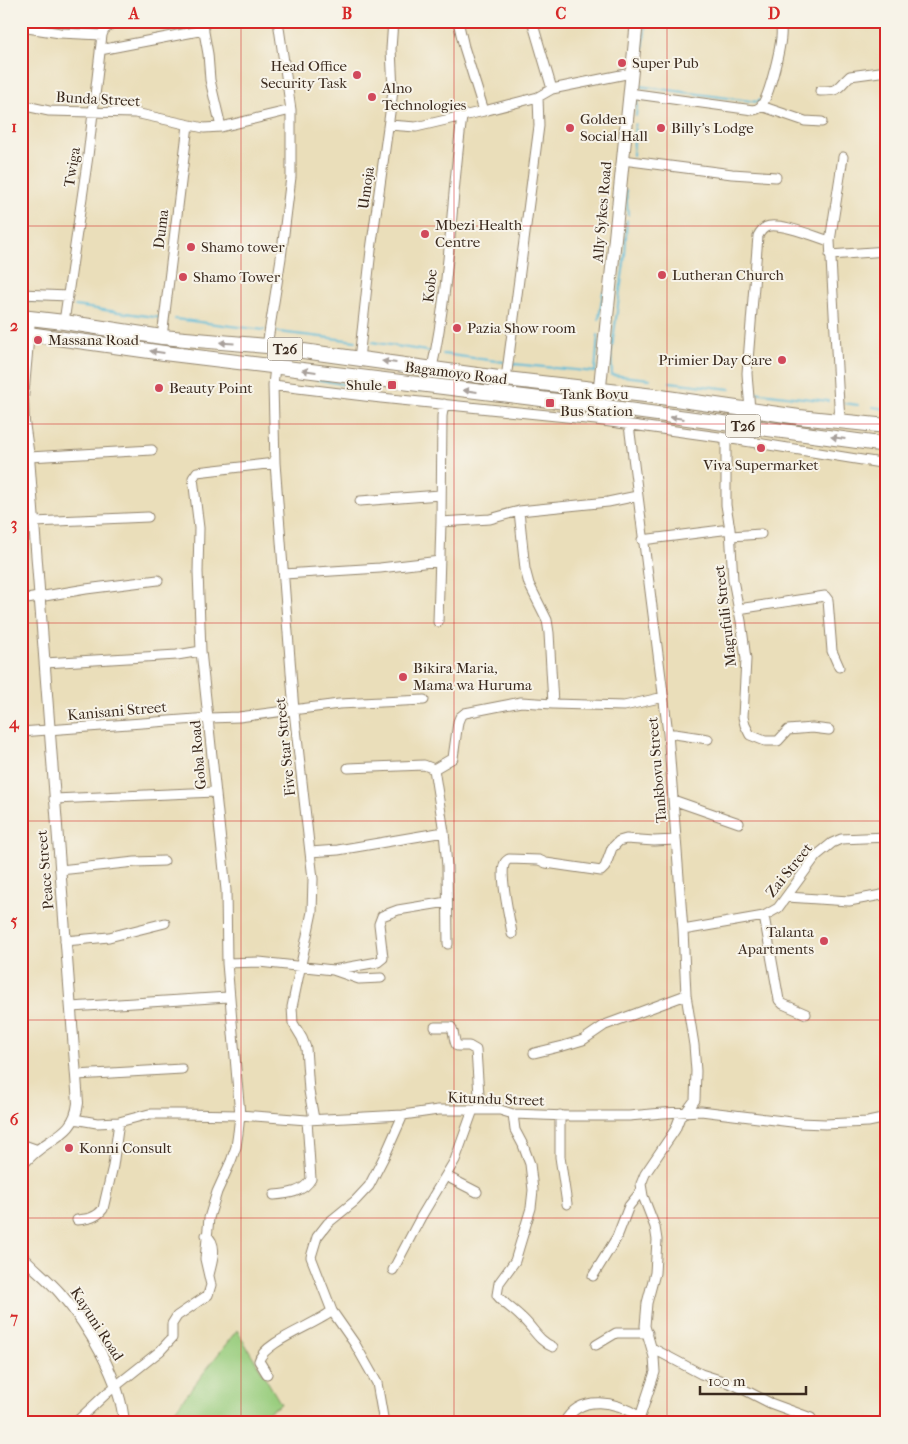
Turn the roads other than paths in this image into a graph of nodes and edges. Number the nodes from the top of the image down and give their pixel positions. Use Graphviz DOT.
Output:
graph roads {
  1 [pos="115,21"];
  2 [pos="278,21"];
  3 [pos="394,21"];
  4 [pos="458,21"];
  5 [pos="532,21"];
  6 [pos="637,21"];
  7 [pos="778,21"];
  8 [pos="21,26"];
  9 [pos="203,26"];
  10 [pos="102,35"];
  11 [pos="100,50"];
  12 [pos="887,71"];
  13 [pos="631,73"];
  14 [pos="552,89"];
  15 [pos="820,91"];
  16 [pos="629,94"];
  17 [pos="538,96"];
  18 [pos="21,105"];
  19 [pos="761,106"];
  20 [pos="291,110"];
  21 [pos="94,111"];
  22 [pos="484,111"];
  23 [pos="462,117"];
  24 [pos="822,122"];
  25 [pos="188,125"];
  26 [pos="390,125"];
  27 [pos="221,127"];
  28 [pos="842,157"];
  29 [pos="623,160"];
  30 [pos="776,177"];
  31 [pos="830,242"];
  32 [pos="887,251"];
  33 [pos="830,255"];
  34 [pos="21,294"];
  35 [pos="68,296"];
  36 [pos="26,318"];
  37 [pos="64,322"];
  38 [pos="25,333"];
  39 [pos="162,337"];
  40 [pos="267,346"];
  41 [pos="359,359"];
  42 [pos="275,366"];
  43 [pos="432,368"];
  44 [pos="506,379"];
  45 [pos="273,385"];
  46 [pos="600,390"];
  47 [pos="444,404"];
  48 [pos="598,406"];
  49 [pos="751,410"];
  50 [pos="654,421"];
  51 [pos="22,422"];
  52 [pos="840,422"];
  53 [pos="628,425"];
  54 [pos="887,426"];
  55 [pos="750,427"];
  56 [pos="726,438"];
  57 [pos="887,445"];
  58 [pos="152,450"];
  59 [pos="29,457"];
  60 [pos="275,463"];
  61 [pos="887,464"];
  62 [pos="440,495"];
  63 [pos="637,496"];
  64 [pos="360,500"];
  65 [pos="519,511"];
  66 [pos="148,517"];
  67 [pos="34,522"];
  68 [pos="441,522"];
  69 [pos="730,533"];
  70 [pos="761,534"];
  71 [pos="642,540"];
  72 [pos="440,561"];
  73 [pos="284,574"];
  74 [pos="158,580"];
  75 [pos="39,598"];
  76 [pos="21,600"];
  77 [pos="738,609"];
  78 [pos="438,622"];
  79 [pos="201,651"];
  80 [pos="45,663"];
  81 [pos="839,667"];
  82 [pos="664,697"];
  83 [pos="424,700"];
  84 [pos="553,704"];
  85 [pos="294,711"];
  86 [pos="209,718"];
  87 [pos="50,730"];
  88 [pos="829,730"];
  89 [pos="21,732"];
  90 [pos="668,733"];
  91 [pos="708,739"];
  92 [pos="348,768"];
  93 [pos="434,769"];
  94 [pos="215,792"];
  95 [pos="54,799"];
  96 [pos="673,800"];
  97 [pos="739,822"];
  98 [pos="444,832"];
  99 [pos="887,836"];
  100 [pos="676,840"];
  101 [pos="310,852"];
  102 [pos="164,861"];
  103 [pos="60,870"];
  104 [pos="887,894"];
  105 [pos="787,897"];
  106 [pos="446,902"];
  107 [pos="764,916"];
  108 [pos="165,923"];
  109 [pos="683,930"];
  110 [pos="512,934"];
  111 [pos="65,941"];
  112 [pos="448,944"];
  113 [pos="227,963"];
  114 [pos="300,966"];
  115 [pos="333,970"];
  116 [pos="381,978"];
  117 [pos="686,995"];
  118 [pos="228,997"];
  119 [pos="71,1007"];
  120 [pos="806,1014"];
  121 [pos="435,1027"];
  122 [pos="534,1053"];
  123 [pos="182,1069"];
  124 [pos="76,1076"];
  125 [pos="476,1110"];
  126 [pos="686,1112"];
  127 [pos="513,1114"];
  128 [pos="240,1115"];
  129 [pos="403,1115"];
  130 [pos="560,1116"];
  131 [pos="887,1118"];
  132 [pos="74,1119"];
  133 [pos="310,1119"];
  134 [pos="119,1122"];
  135 [pos="21,1144"];
  136 [pos="38,1150"];
  137 [pos="21,1166"];
  138 [pos="446,1176"];
  139 [pos="642,1190"];
  140 [pos="477,1192"];
  141 [pos="274,1196"];
  142 [pos="567,1204"];
  143 [pos="77,1220"];
  144 [pos="21,1255"];
  145 [pos="393,1270"];
  146 [pos="593,1276"];
  147 [pos="332,1311"];
  148 [pos="648,1334"];
  149 [pos="596,1345"];
  150 [pos="553,1347"];
  151 [pos="652,1348"];
  152 [pos="267,1374"];
  153 [pos="117,1386"];
  154 [pos="887,1414"];
  155 [pos="811,1418"];
  156 [pos="639,1420"];
  157 [pos="75,1423"];
  158 [pos="124,1423"];
  159 [pos="384,1423"];
  160 [pos="564,1423"];
  161 [pos="880,1423"];
  1 -- 10 [label="street"];
  2 -- 20 [label="street"];
  3 -- 26 [label="street, Umoja"];
  4 -- 22 [label="street"];
  5 -- 14 [label="street"];
  6 -- 13 [label="main road, Ally Sykes Road"];
  7 -- 19 [label="street"];
  8 -- 10 [label="street"];
  9 -- 11 [label="street"];
  9 -- 27 [label="street"];
  10 -- 11 [label="street, Twiga"];
  11 -- 21 [label="street, Twiga"];
  12 -- 15 [label="street"];
  13 -- 14 [label="street"];
  13 -- 16 [label="main road, Ally Sykes Road"];
  14 -- 17 [label="street"];
  16 -- 19 [label="street"];
  16 -- 29 [label="main road, Ally Sykes Road"];
  17 -- 22 [label="street"];
  17 -- 44 [label="street"];
  18 -- 21 [label="street, Bunda Street"];
  19 -- 24 [label="street"];
  20 -- 27 [label="street, Bunda Street"];
  20 -- 40 [label="street"];
  21 -- 25 [label="street, Bunda Street"];
  21 -- 35 [label="street, Twiga"];
  22 -- 23 [label="street"];
  23 -- 26 [label="street"];
  23 -- 43 [label="street, Kobe"];
  25 -- 27 [label="street, Bunda Street"];
  25 -- 39 [label="street, Duma"];
  26 -- 41 [label="street, Umoja"];
  28 -- 31 [label="street"];
  29 -- 30 [label="street"];
  29 -- 46 [label="main road, Ally Sykes Road"];
  31 -- 33 [label="street"];
  31 -- 49 [label="street"];
  32 -- 33 [label="street"];
  33 -- 52 [label="street"];
  34 -- 35 [label="street"];
  35 -- 37 [label="street, Twiga"];
  36 -- 37 [label="highway, Bagamoyo Road / T26"];
  36 -- 38 [label="street, Peace Street"];
  37 -- 39 [label="highway, Bagamoyo Road / T26"];
  42 -- 38 [label="highway, Bagamoyo Road / T26, one-way"];
  38 -- 51 [label="street, Peace Street"];
  40 -- 39 [label="highway, Bagamoyo Road / T26, one-way"];
  40 -- 41 [label="highway, Bagamoyo Road / T26"];
  43 -- 41 [label="highway, Bagamoyo Road / T26, one-way"];
  42 -- 45 [label="street, Five Star Street"];
  48 -- 42 [label="highway, Bagamoyo Road / T26, one-way"];
  43 -- 44 [label="highway, Bagamoyo Road / T26"];
  44 -- 46 [label="highway, Bagamoyo Road / T26"];
  45 -- 47 [label="street"];
  45 -- 60 [label="street, Five Star Street"];
  46 -- 48 [label="main road, Ally Sykes Road"];
  46 -- 49 [label="highway, Bagamoyo Road / T26"];
  47 -- 53 [label="street"];
  47 -- 62 [label="street"];
  48 -- 50 [label="highway, Bagamoyo Road / T26"];
  49 -- 52 [label="highway, Bagamoyo Road / T26"];
  49 -- 55 [label="street"];
  50 -- 53 [label="street"];
  55 -- 50 [label="highway, Bagamoyo Road / T26, one-way"];
  50 -- 56 [label="street"];
  51 -- 59 [label="street, Peace Street"];
  52 -- 54 [label="highway, Bagamoyo Road / T26"];
  53 -- 63 [label="street, Tankbovu Street"];
  57 -- 55 [label="highway, Bagamoyo Road / T26, one-way"];
  56 -- 61 [label="street"];
  56 -- 69 [label="street, Magufuli Street"];
  58 -- 59 [label="street"];
  59 -- 67 [label="street, Peace Street"];
  60 -- 73 [label="street, Five Star Street"];
  60 -- 79 [label="street, Goba Road"];
  62 -- 64 [label="street"];
  62 -- 68 [label="street"];
  63 -- 65 [label="street"];
  63 -- 71 [label="street, Tankbovu Street"];
  65 -- 68 [label="street"];
  65 -- 84 [label="street"];
  66 -- 67 [label="street"];
  67 -- 75 [label="street, Peace Street"];
  68 -- 72 [label="street"];
  69 -- 70 [label="street"];
  69 -- 71 [label="street"];
  69 -- 77 [label="street, Magufuli Street"];
  71 -- 82 [label="street, Tankbovu Street"];
  72 -- 73 [label="street"];
  72 -- 78 [label="street"];
  73 -- 85 [label="street, Five Star Street"];
  74 -- 75 [label="street"];
  75 -- 76 [label="street"];
  75 -- 80 [label="street, Peace Street"];
  77 -- 81 [label="street"];
  77 -- 88 [label="street, Magufuli Street"];
  79 -- 80 [label="street"];
  79 -- 86 [label="street, Goba Road"];
  80 -- 87 [label="street, Peace Street"];
  82 -- 84 [label="street"];
  82 -- 90 [label="street, Tankbovu Street"];
  83 -- 85 [label="street, Kanisani Street"];
  84 -- 93 [label="street"];
  85 -- 86 [label="street, Kanisani Street"];
  85 -- 101 [label="street, Five Star Street"];
  86 -- 87 [label="street, Kanisani Street"];
  86 -- 94 [label="street, Goba Road"];
  87 -- 89 [label="street, Kanisani Street"];
  87 -- 95 [label="street, Peace Street"];
  90 -- 91 [label="street"];
  90 -- 96 [label="street, Tankbovu Street"];
  92 -- 93 [label="street"];
  93 -- 98 [label="street"];
  94 -- 95 [label="street"];
  94 -- 113 [label="street, Goba Road"];
  95 -- 103 [label="street, Peace Street"];
  96 -- 97 [label="street"];
  96 -- 100 [label="street, Tankbovu Street"];
  98 -- 101 [label="street"];
  98 -- 106 [label="street"];
  99 -- 105 [label="street, Zai Street"];
  100 -- 109 [label="street, Tankbovu Street"];
  100 -- 110 [label="street"];
  101 -- 114 [label="street, Five Star Street"];
  102 -- 103 [label="street"];
  103 -- 111 [label="street, Peace Street"];
  104 -- 105 [label="street"];
  105 -- 107 [label="street, Zai Street"];
  106 -- 112 [label="street"];
  106 -- 115 [label="street"];
  107 -- 109 [label="street, Zai Street"];
  107 -- 120 [label="street"];
  108 -- 111 [label="street"];
  109 -- 117 [label="street, Tankbovu Street"];
  111 -- 119 [label="street, Peace Street"];
  113 -- 114 [label="street"];
  113 -- 118 [label="street, Goba Road"];
  114 -- 115 [label="street"];
  114 -- 133 [label="street, Five Star Street"];
  115 -- 116 [label="street"];
  117 -- 122 [label="street"];
  117 -- 126 [label="street, Tankbovu Street"];
  118 -- 119 [label="street"];
  118 -- 128 [label="street, Goba Road"];
  119 -- 124 [label="street, Peace Street"];
  121 -- 125 [label="street"];
  123 -- 124 [label="street"];
  124 -- 132 [label="street, Peace Street"];
  125 -- 127 [label="street, Kitundu Street"];
  125 -- 129 [label="street, Kitundu Street"];
  125 -- 138 [label="street"];
  126 -- 130 [label="street, Kitundu Street"];
  126 -- 131 [label="street, Kitundu Street"];
  126 -- 139 [label="street, Tankbovu Street"];
  127 -- 130 [label="street, Kitundu Street"];
  127 -- 150 [label="street"];
  128 -- 133 [label="street, Kitundu Street"];
  128 -- 134 [label="street, Kitundu Street"];
  128 -- 153 [label="street, Goba Road"];
  129 -- 133 [label="street, Kitundu Street"];
  129 -- 147 [label="street"];
  130 -- 142 [label="street"];
  132 -- 134 [label="street, Kitundu Street"];
  132 -- 136 [label="street"];
  133 -- 141 [label="street, Five Star Street"];
  134 -- 143 [label="street"];
  135 -- 136 [label="street"];
  136 -- 137 [label="street"];
  138 -- 140 [label="street"];
  138 -- 145 [label="street"];
  139 -- 146 [label="street, Tankbovu Street"];
  139 -- 148 [label="street"];
  144 -- 153 [label="street, Kayuni Road"];
  147 -- 152 [label="street"];
  147 -- 159 [label="street"];
  148 -- 149 [label="street"];
  148 -- 151 [label="street"];
  151 -- 155 [label="street"];
  151 -- 156 [label="street"];
  153 -- 157 [label="street"];
  153 -- 158 [label="street, Kayuni Road"];
  154 -- 161 [label="street"];
  156 -- 160 [label="street"];
}
